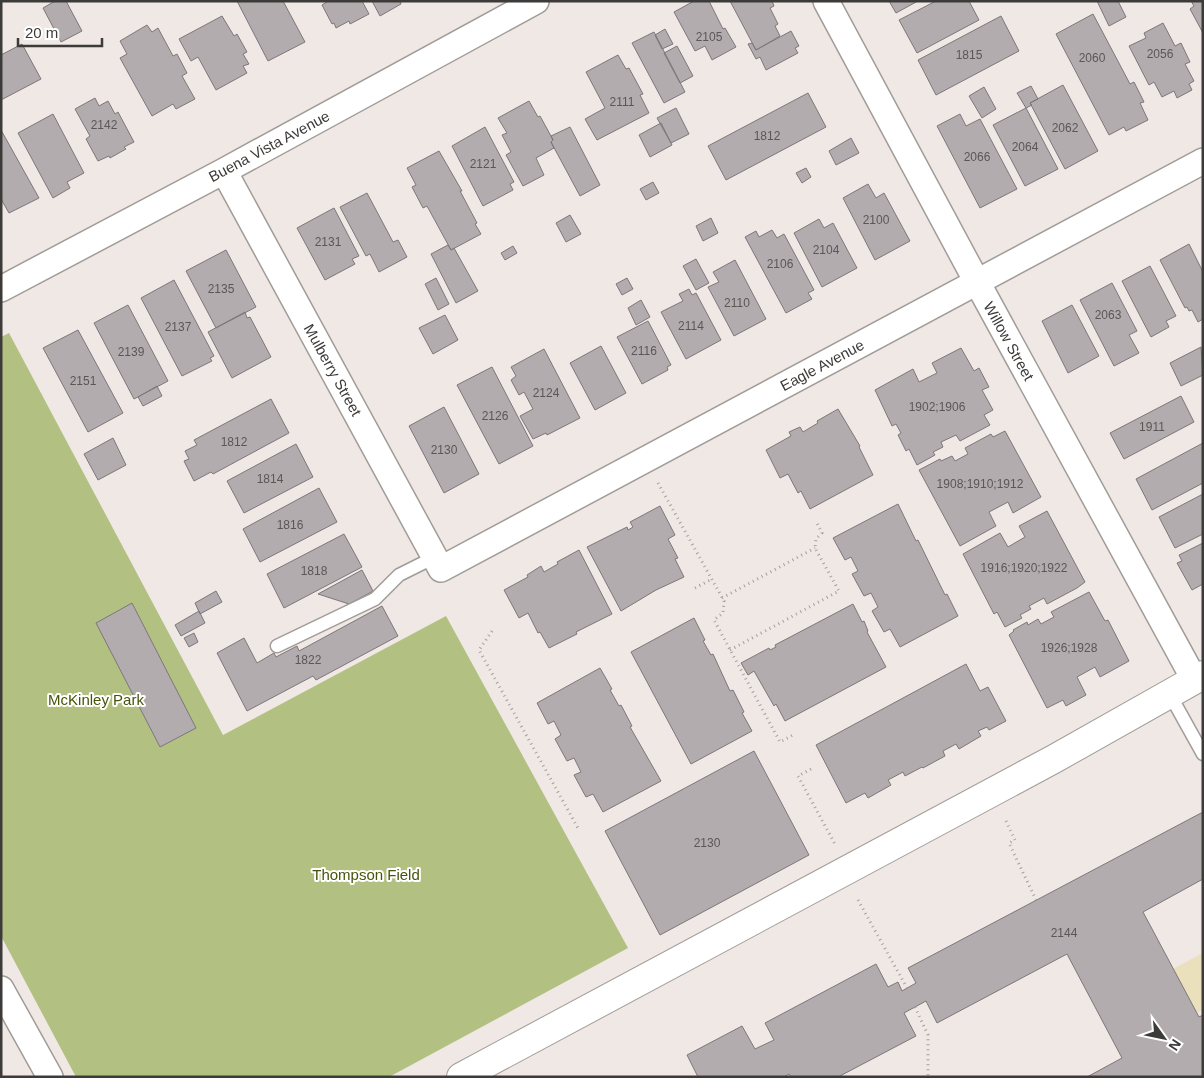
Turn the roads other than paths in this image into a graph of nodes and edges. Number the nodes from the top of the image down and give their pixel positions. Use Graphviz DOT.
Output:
graph roads {
  1 [pos="536,1"];
  2 [pos="826,1"];
  3 [pos="1203,161"];
  4 [pos="224,171"];
  5 [pos="977,282"];
  6 [pos="1,289"];
  7 [pos="438,563"];
  8 [pos="277,646"];
  9 [pos="1198,677"];
  10 [pos="1169,693"];
  11 [pos="1203,754"];
  12 [pos="1,989"];
  13 [pos="50,1077"];
  14 [pos="461,1077"];
  1 -- 4 [label="street, Buena Vista Avenue"];
  2 -- 5 [label="street, Willow Street"];
  3 -- 5 [label="street, Eagle Avenue"];
  4 -- 6 [label="street, Buena Vista Avenue"];
  4 -- 7 [label="street, Mulberry Street"];
  5 -- 7 [label="street, Eagle Avenue"];
  5 -- 9 [label="street, Willow Street"];
  7 -- 8 [label="lane"];
  9 -- 10 [label="street"];
  10 -- 11 [label="lane"];
  10 -- 14 [label="street"];
  12 -- 13 [label="street"];
}
